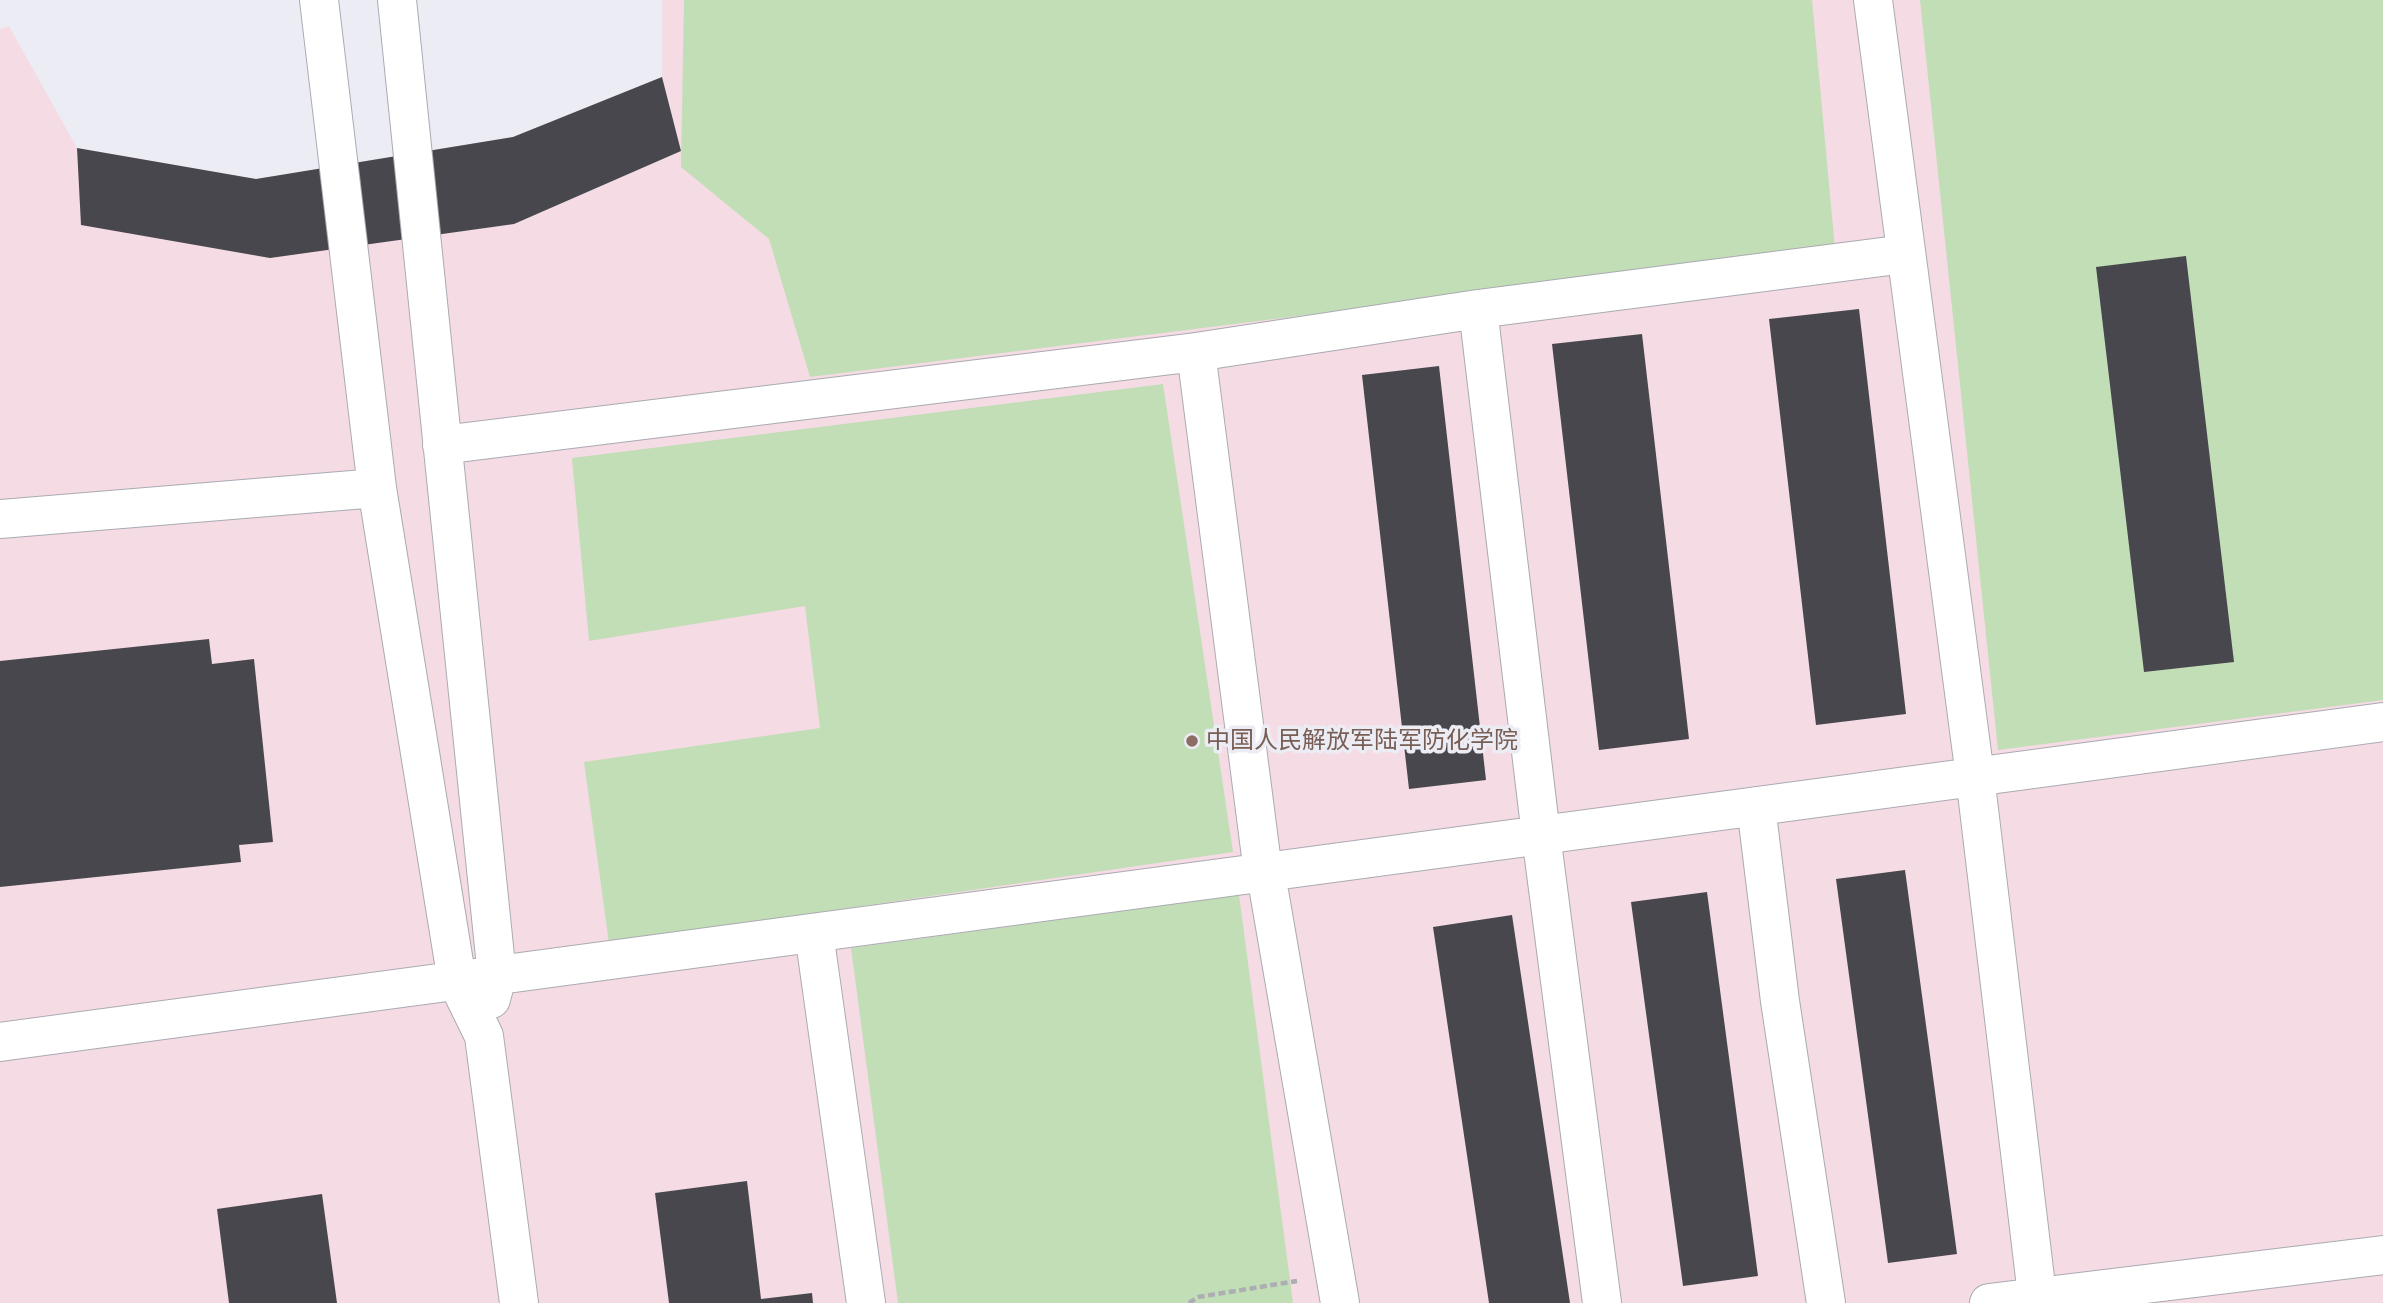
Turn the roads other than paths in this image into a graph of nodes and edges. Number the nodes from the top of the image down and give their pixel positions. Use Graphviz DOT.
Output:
graph roads {
  1 [pos="319,0"];
  2 [pos="397,0"];
  3 [pos="1873,0"];
  4 [pos="1905,254"];
  5 [pos="1478,309"];
  6 [pos="1196,352"];
  7 [pos="442,445"];
  8 [pos="377,488"];
  9 [pos="0,519"];
  10 [pos="2383,722"];
  11 [pos="1975,776"];
  12 [pos="1756,806"];
  13 [pos="1541,835"];
  14 [pos="1264,872"];
  15 [pos="814,933"];
  16 [pos="497,976"];
  17 [pos="457,981"];
  18 [pos="484,1035"];
  19 [pos="0,1042"];
  20 [pos="2383,1255"];
  21 [pos="1338,1289"];
  22 [pos="2038,1301"];
  23 [pos="519,1303"];
  24 [pos="866,1303"];
  25 [pos="1602,1303"];
  26 [pos="1826,1303"];
  27 [pos="1989,1303"];
  1 -- 8 [label="street"];
  2 -- 7 [label="street"];
  3 -- 4 [label="street"];
  4 -- 5 [label="street"];
  4 -- 11 [label="street"];
  5 -- 6 [label="street"];
  5 -- 13 [label="street"];
  6 -- 7 [label="street"];
  6 -- 14 [label="street"];
  7 -- 16 [label="street"];
  8 -- 9 [label="street"];
  8 -- 17 [label="street"];
  10 -- 11 [label="street"];
  11 -- 12 [label="street"];
  11 -- 22 [label="street"];
  12 -- 13 [label="street"];
  12 -- 26 [label="street"];
  13 -- 14 [label="street"];
  13 -- 25 [label="street"];
  14 -- 15 [label="street"];
  14 -- 21 [label="street"];
  15 -- 16 [label="street"];
  15 -- 24 [label="street"];
  16 -- 17 [label="street"];
  16 -- 18 [label="street"];
  17 -- 18 [label="street"];
  17 -- 19 [label="street"];
  18 -- 23 [label="street"];
  20 -- 22 [label="street"];
  22 -- 27 [label="street"];
}
